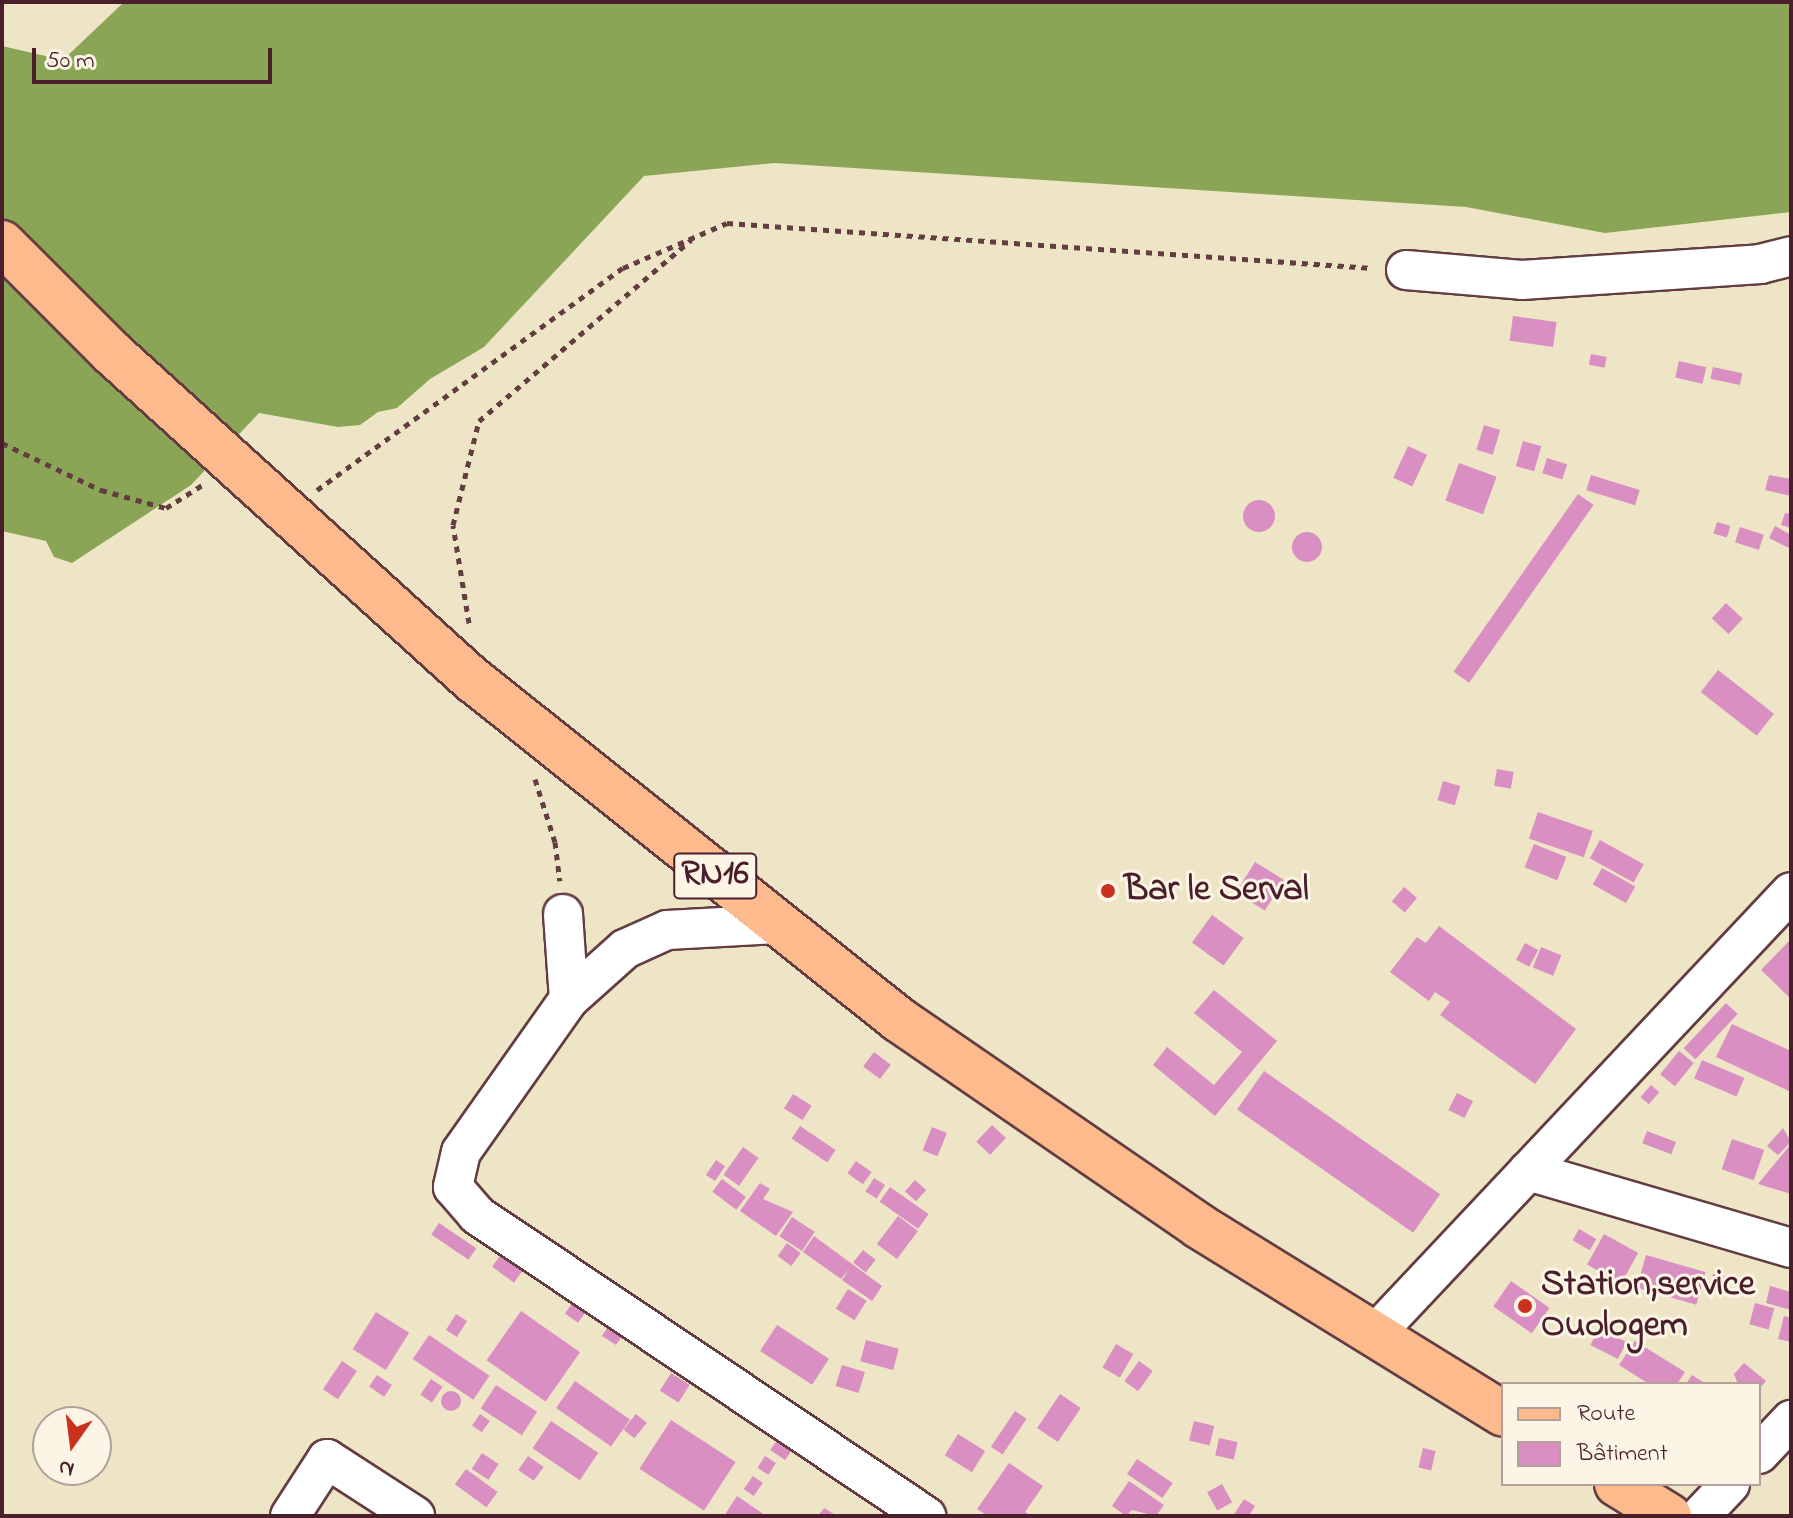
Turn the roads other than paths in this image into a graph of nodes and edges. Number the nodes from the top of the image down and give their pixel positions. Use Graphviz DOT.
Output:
graph roads {
  1 [pos="2,243"];
  2 [pos="1791,256"];
  3 [pos="1406,270"];
  4 [pos="1791,892"];
  5 [pos="563,914"];
  6 [pos="777,924"];
  7 [pos="569,999"];
  8 [pos="1528,1171"];
  9 [pos="1791,1248"];
  10 [pos="1374,1335"];
  11 [pos="1501,1413"];
  12 [pos="1791,1420"];
  13 [pos="1761,1452"];
  14 [pos="1620,1486"];
  15 [pos="1728,1486"];
  16 [pos="290,1516"];
  17 [pos="415,1516"];
  18 [pos="926,1516"];
  19 [pos="1669,1516"];
  20 [pos="1700,1516"];
  1 -- 6 [label="main road, RN16"];
  2 -- 3 [label="street"];
  4 -- 8 [label="street"];
  5 -- 7 [label="street"];
  6 -- 7 [label="street"];
  6 -- 10 [label="main road, RN16"];
  7 -- 18 [label="street"];
  8 -- 9 [label="street"];
  8 -- 10 [label="street"];
  10 -- 11 [label="main road, RN16"];
  12 -- 13 [label="street"];
  14 -- 19 [label="main road"];
  15 -- 20 [label="street"];
  16 -- 17 [label="street"];
}
